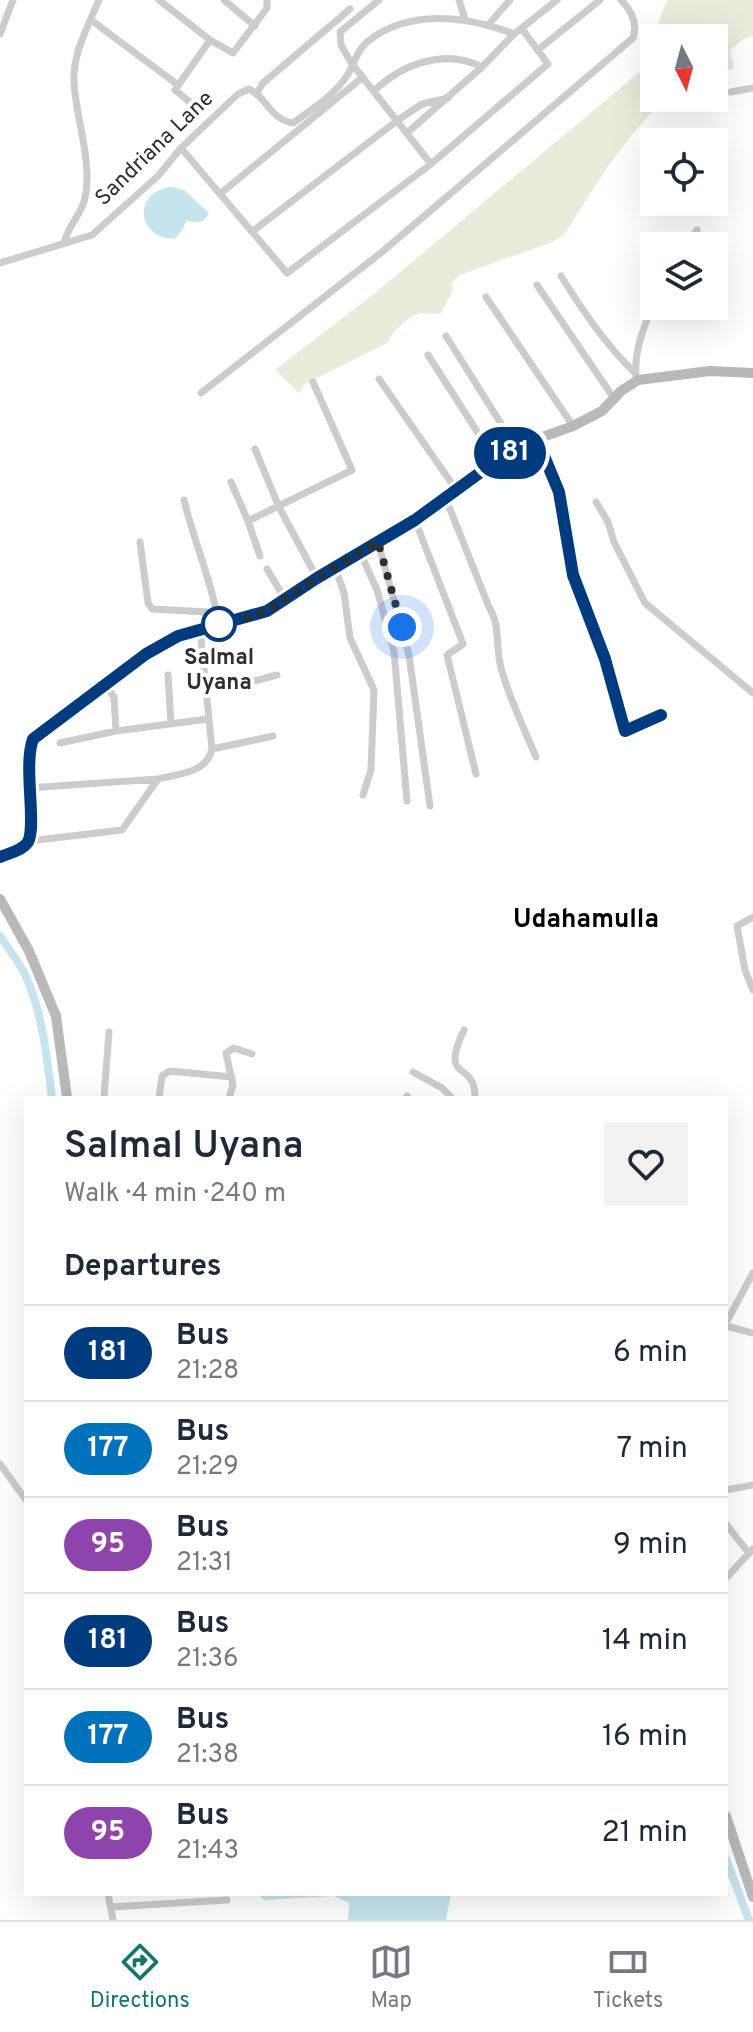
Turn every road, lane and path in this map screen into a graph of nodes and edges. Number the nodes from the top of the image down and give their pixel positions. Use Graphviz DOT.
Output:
graph roads {
  1 [pos="13,0"];
  2 [pos="99,0"];
  3 [pos="159,0"];
  4 [pos="224,0"];
  5 [pos="267,0"];
  6 [pos="379,0"];
  7 [pos="459,0"];
  8 [pos="510,0"];
  9 [pos="557,0"];
  10 [pos="600,0"];
  11 [pos="621,0"];
  12 [pos="350,9"];
  13 [pos="3,17"];
  14 [pos="465,19"];
  15 [pos="91,20"];
  16 [pos="489,24"];
  17 [pos="255,26"];
  18 [pos="522,29"];
  19 [pos="0,34"];
  20 [pos="514,34"];
  21 [pos="210,40"];
  22 [pos="539,49"];
  23 [pos="352,64"];
  24 [pos="482,67"];
  25 [pos="363,77"];
  26 [pos="178,85"];
  27 [pos="753,88"];
  28 [pos="374,91"];
  29 [pos="731,92"];
  30 [pos="257,93"];
  31 [pos="448,98"];
  32 [pos="201,111"];
  33 [pos="398,120"];
  34 [pos="407,133"];
  35 [pos="181,148"];
  36 [pos="431,164"];
  37 [pos="221,193"];
  38 [pos="253,231"];
  39 [pos="64,243"];
  40 [pos="0,263"];
  41 [pos="561,276"];
  42 [pos="537,285"];
  43 [pos="486,297"];
  44 [pos="646,320"];
  45 [pos="446,336"];
  46 [pos="428,355"];
  47 [pos="753,373"];
  48 [pos="636,376"];
  49 [pos="379,379"];
  50 [pos="313,382"];
  51 [pos="201,393"];
  52 [pos="615,400"];
  53 [pos="573,426"];
  54 [pos="537,439"];
  55 [pos="255,449"];
  56 [pos="517,449"];
  57 [pos="496,461"];
  58 [pos="231,482"];
  59 [pos="455,488"];
  60 [pos="446,499"];
  61 [pos="184,500"];
  62 [pos="596,502"];
  63 [pos="279,507"];
  64 [pos="415,520"];
  65 [pos="248,521"];
  66 [pos="140,542"];
  67 [pos="378,542"];
  68 [pos="360,552"];
  69 [pos="260,556"];
  70 [pos="335,567"];
  71 [pos="267,569"];
  72 [pos="317,578"];
  73 [pos="285,599"];
  74 [pos="209,626"];
  75 [pos="168,675"];
  76 [pos="277,675"];
  77 [pos="205,684"];
  78 [pos="106,685"];
  79 [pos="753,693"];
  80 [pos="661,715"];
  81 [pos="208,719"];
  82 [pos="171,724"];
  83 [pos="116,731"];
  84 [pos="273,736"];
  85 [pos="60,743"];
  86 [pos="212,749"];
  87 [pos="536,757"];
  88 [pos="476,774"];
  89 [pos="158,779"];
  90 [pos="28,788"];
  91 [pos="363,795"];
  92 [pos="407,801"];
  93 [pos="430,806"];
  94 [pos="29,841"];
  95 [pos="0,857"];
  96 [pos="0,899"];
  97 [pos="753,917"];
  98 [pos="753,990"];
  99 [pos="464,1030"];
  100 [pos="109,1032"];
  101 [pos="252,1054"];
  102 [pos="413,1072"];
  103 [pos="232,1077"];
  104 [pos="67,1096"];
  105 [pos="104,1096"];
  106 [pos="159,1096"];
  107 [pos="230,1096"];
  108 [pos="450,1096"];
  109 [pos="475,1096"];
  110 [pos="753,1273"];
  111 [pos="728,1320"];
  112 [pos="728,1325"];
  113 [pos="753,1333"];
  114 [pos="0,1464"];
  115 [pos="753,1485"];
  116 [pos="728,1490"];
  117 [pos="24,1497"];
  118 [pos="728,1526"];
  119 [pos="750,1550"];
  120 [pos="728,1576"];
  121 [pos="728,1822"];
  122 [pos="108,1896"];
  123 [pos="753,1897"];
  124 [pos="227,1900"];
  125 [pos="111,1907"];
  126 [pos="113,1920"];
  1 -- 13 [label="street"];
  2 -- 15 [label="street"];
  3 -- 21 [label="street"];
  4 -- 17 [label="street"];
  5 -- 17 [label="street"];
  6 -- 23 [label="street"];
  7 -- 14 [label="street"];
  8 -- 16 [label="street"];
  9 -- 18 [label="street"];
  10 -- 22 [label="street"];
  11 -- 51 [label="street"];
  12 -- 30 [label="street"];
  13 -- 19 [label="street"];
  14 -- 16 [label="street"];
  14 -- 23 [label="street"];
  15 -- 26 [label="street"];
  15 -- 39 [label="street"];
  16 -- 20 [label="street"];
  17 -- 21 [label="street"];
  18 -- 20 [label="street"];
  18 -- 22 [label="street"];
  20 -- 24 [label="street"];
  21 -- 26 [label="street"];
  22 -- 36 [label="street"];
  23 -- 25 [label="street"];
  23 -- 30 [label="street"];
  24 -- 28 [label="street"];
  24 -- 31 [label="street"];
  25 -- 28 [label="street"];
  25 -- 37 [label="street"];
  26 -- 32 [label="street"];
  27 -- 29 [label="street"];
  28 -- 33 [label="street"];
  30 -- 35 [label="street, Sandriana Lane"];
  31 -- 33 [label="street"];
  31 -- 34 [label="street"];
  33 -- 34 [label="street"];
  33 -- 38 [label="street"];
  34 -- 36 [label="street"];
  35 -- 37 [label="street"];
  35 -- 39 [label="street, Sandriana Lane"];
  36 -- 38 [label="street"];
  37 -- 38 [label="street"];
  39 -- 40 [label="street, Sandriana Lane"];
  41 -- 48 [label="street"];
  42 -- 52 [label="street"];
  43 -- 53 [label="street"];
  44 -- 48 [label="street"];
  45 -- 56 [label="street"];
  46 -- 57 [label="street"];
  47 -- 48 [label="street"];
  48 -- 52 [label="street"];
  49 -- 59 [label="street"];
  50 -- 63 [label="street"];
  52 -- 53 [label="street"];
  53 -- 54 [label="street"];
  54 -- 56 [label="street"];
  54 -- 80 [label="street"];
  55 -- 63 [label="street"];
  56 -- 57 [label="street"];
  57 -- 59 [label="street"];
  58 -- 65 [label="street"];
  59 -- 60 [label="street"];
  60 -- 64 [label="street"];
  60 -- 87 [label="street"];
  61 -- 74 [label="street"];
  62 -- 79 [label="street"];
  63 -- 65 [label="street"];
  63 -- 72 [label="street"];
  64 -- 67 [label="street"];
  64 -- 88 [label="street"];
  65 -- 69 [label="street"];
  66 -- 74 [label="street"];
  67 -- 68 [label="street"];
  67 -- 93 [label="street"];
  68 -- 70 [label="street"];
  68 -- 92 [label="street"];
  70 -- 72 [label="street"];
  70 -- 91 [label="street"];
  71 -- 73 [label="street"];
  72 -- 73 [label="street"];
  73 -- 74 [label="street"];
  74 -- 77 [label="street"];
  74 -- 78 [label="street"];
  75 -- 82 [label="street"];
  76 -- 77 [label="street"];
  77 -- 81 [label="street"];
  78 -- 83 [label="street"];
  78 -- 90 [label="street"];
  81 -- 82 [label="street"];
  81 -- 86 [label="street"];
  82 -- 83 [label="street"];
  83 -- 85 [label="street"];
  84 -- 86 [label="street"];
  86 -- 89 [label="street"];
  89 -- 90 [label="street"];
  89 -- 94 [label="street"];
  90 -- 94 [label="street"];
  94 -- 95 [label="street"];
  96 -- 104 [label="street"];
  97 -- 98 [label="street"];
  99 -- 109 [label="street"];
  100 -- 105 [label="street"];
  101 -- 103 [label="street"];
  102 -- 108 [label="street"];
  103 -- 106 [label="street"];
  103 -- 107 [label="street"];
  110 -- 111 [label="street"];
  112 -- 113 [label="street"];
  114 -- 117 [label="street"];
  115 -- 116 [label="street"];
  118 -- 119 [label="street"];
  119 -- 120 [label="street"];
  121 -- 123 [label="street"];
  122 -- 125 [label="street"];
  124 -- 125 [label="street"];
  125 -- 126 [label="street"];
}
